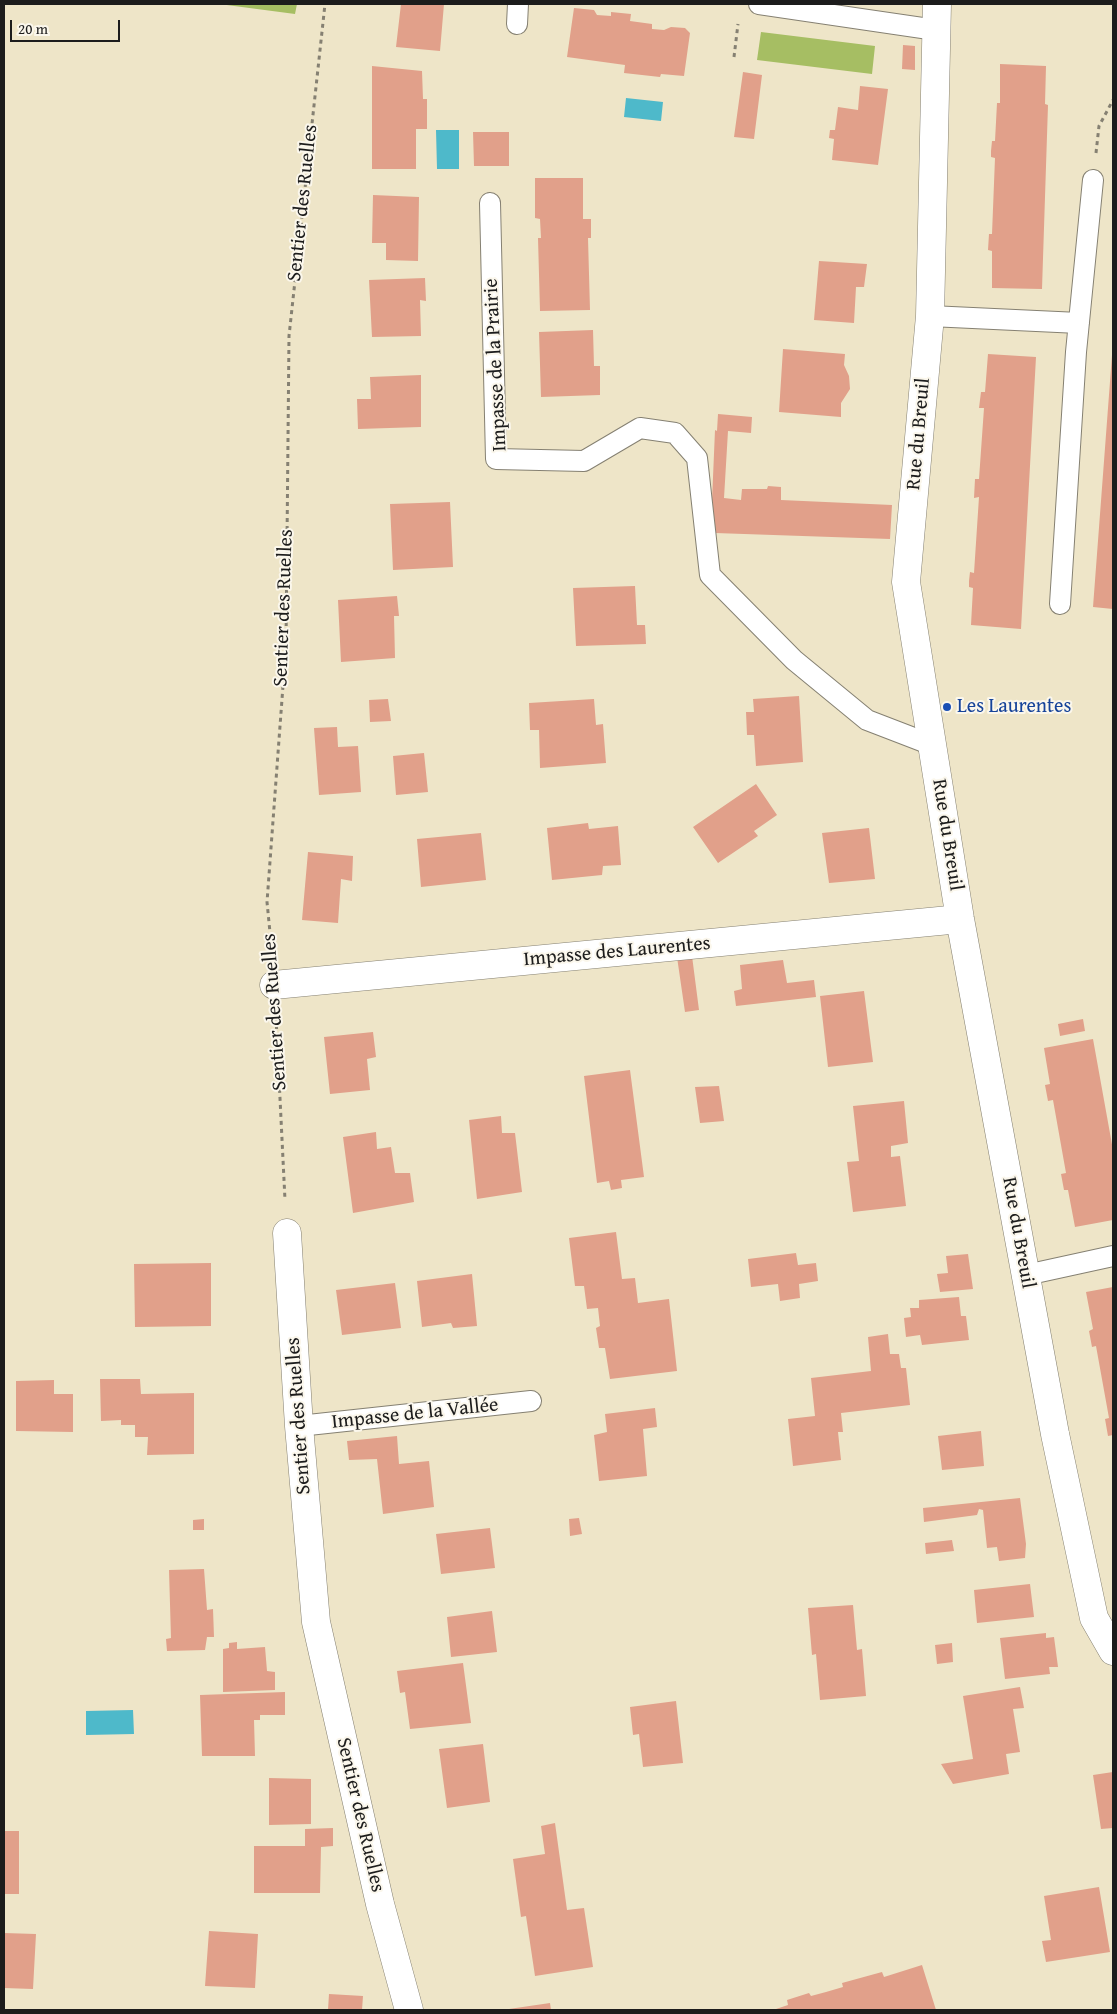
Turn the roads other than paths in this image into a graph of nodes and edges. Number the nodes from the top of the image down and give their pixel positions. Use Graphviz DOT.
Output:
graph roads {
  1 [pos="518,4"];
  2 [pos="759,4"];
  3 [pos="937,17"];
  4 [pos="517,24"];
  5 [pos="1093,180"];
  6 [pos="490,203"];
  7 [pos="930,316"];
  8 [pos="1079,323"];
  9 [pos="1060,604"];
  10 [pos="932,745"];
  11 [pos="960,919"];
  12 [pos="274,985"];
  13 [pos="287,1234"];
  14 [pos="1113,1256"];
  15 [pos="1026,1275"];
  16 [pos="531,1401"];
  17 [pos="299,1426"];
  18 [pos="1113,1651"];
  19 [pos="409,2010"];
  1 -- 4 [label="lane"];
  2 -- 3 [label="lane"];
  3 -- 7 [label="street, Rue du Breuil"];
  5 -- 8 [label="lane"];
  6 -- 10 [label="lane, Impasse de la Prairie"];
  7 -- 8 [label="lane"];
  7 -- 10 [label="street, Rue du Breuil"];
  8 -- 9 [label="lane"];
  10 -- 11 [label="street, Rue du Breuil"];
  11 -- 12 [label="street, Impasse des Laurentes"];
  11 -- 15 [label="street, Rue du Breuil"];
  13 -- 17 [label="street, Sentier des Ruelles"];
  14 -- 15 [label="lane"];
  15 -- 18 [label="street, Rue du Breuil"];
  16 -- 17 [label="lane, Impasse de la Vallée"];
  17 -- 19 [label="street, Sentier des Ruelles"];
}
